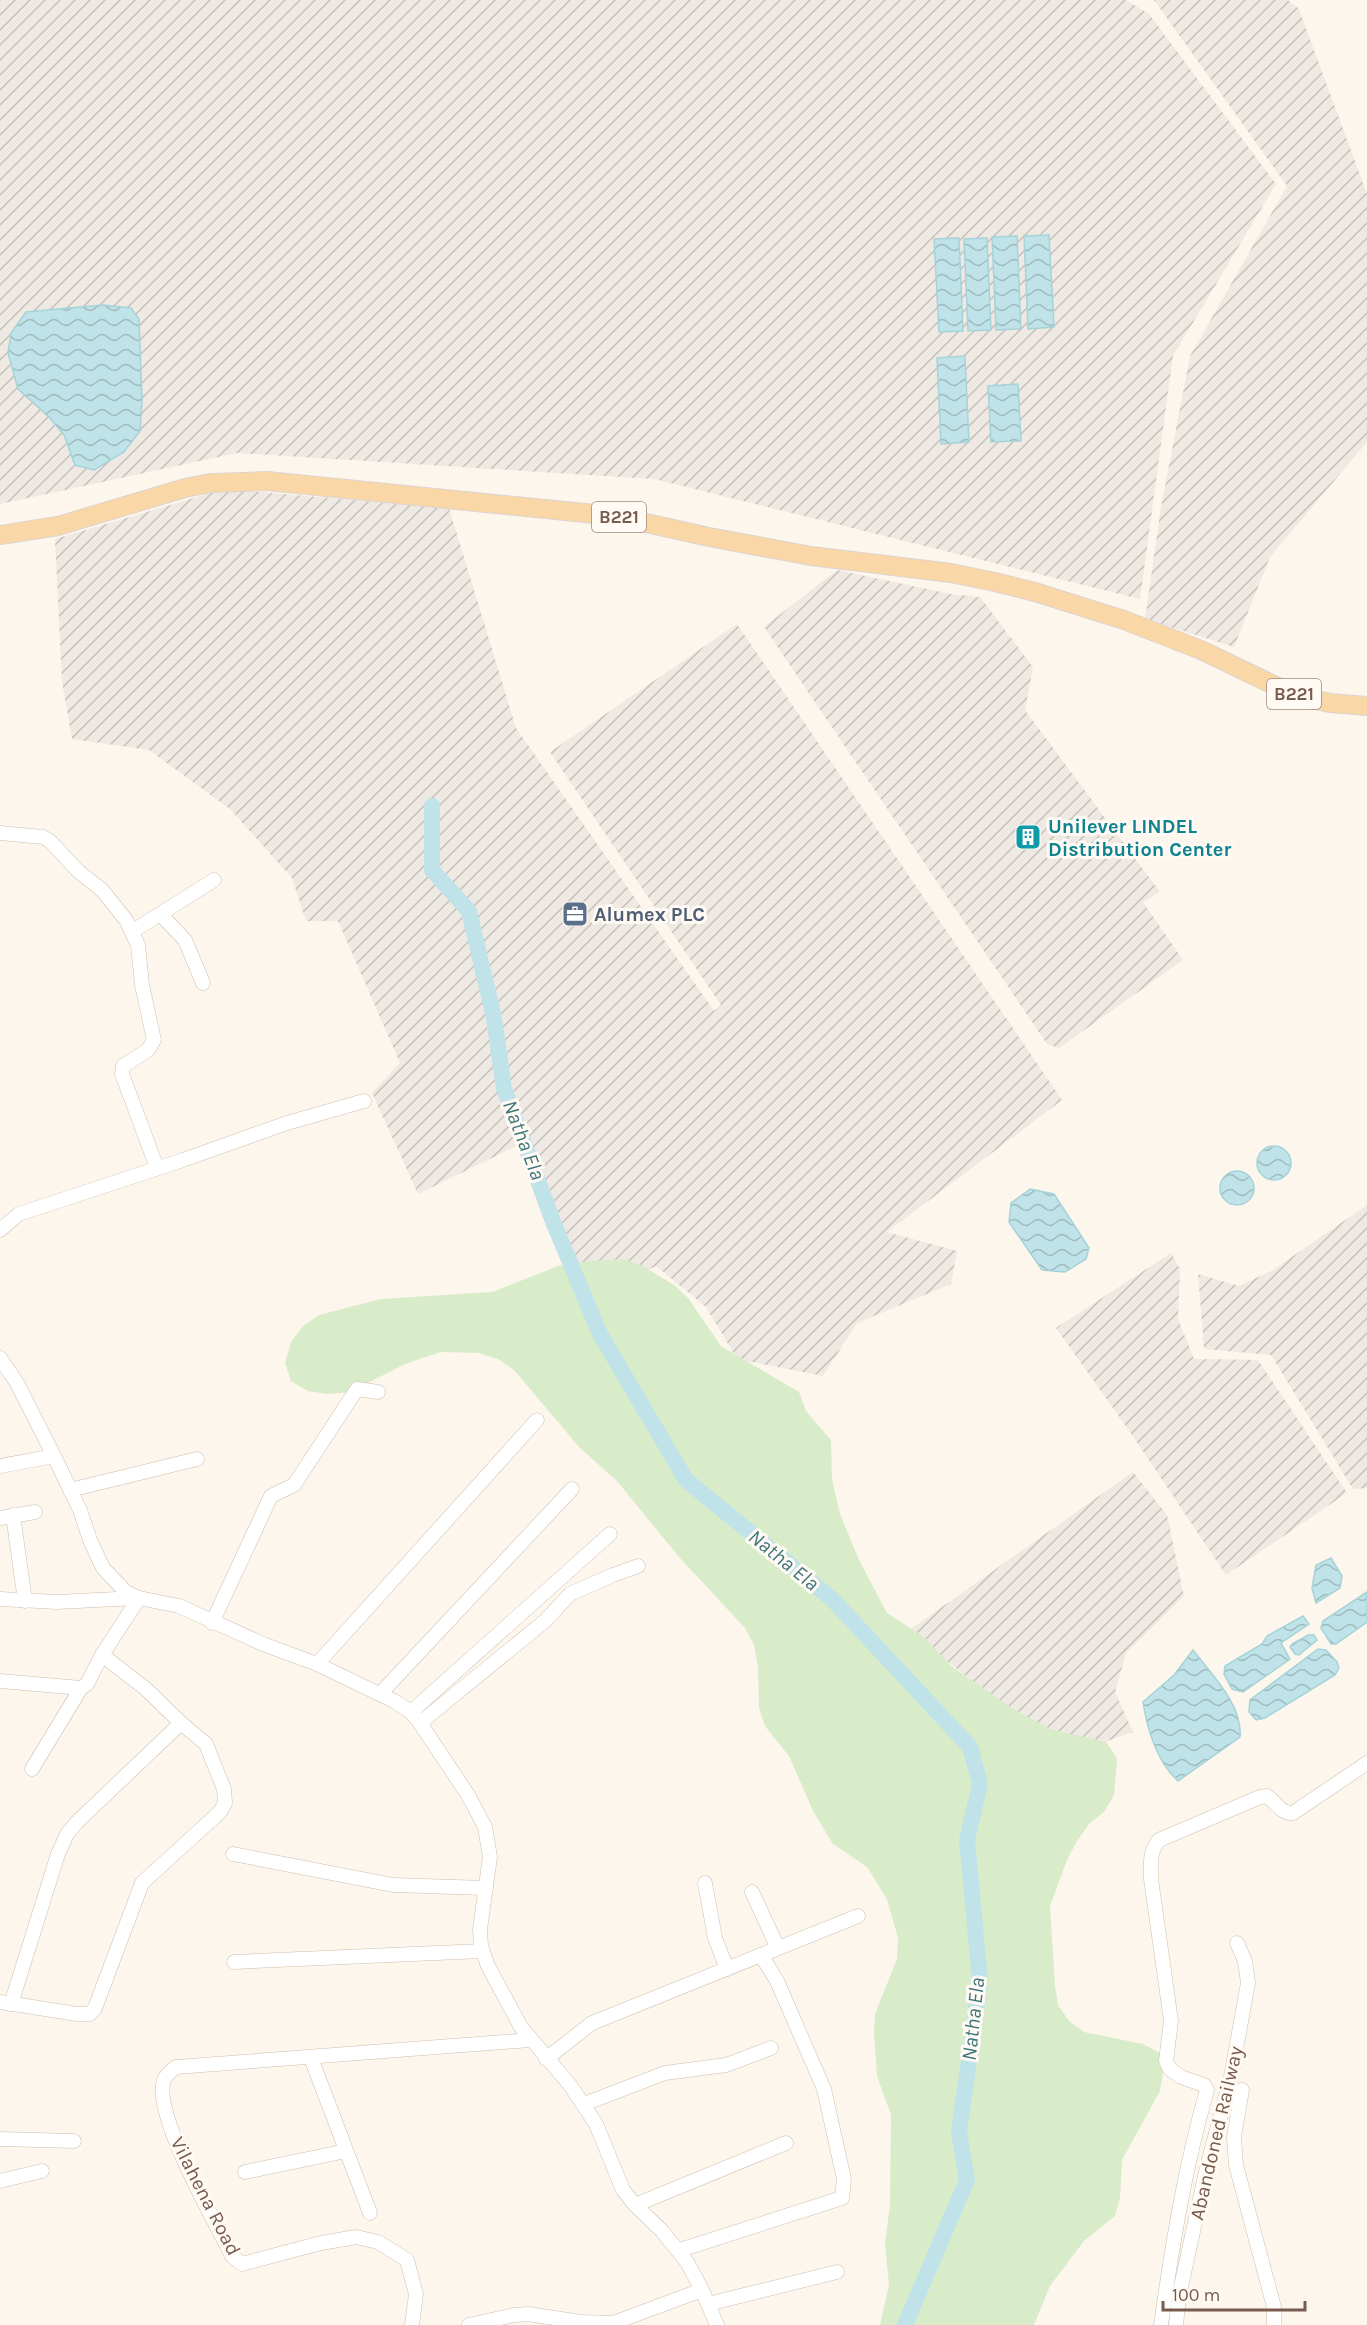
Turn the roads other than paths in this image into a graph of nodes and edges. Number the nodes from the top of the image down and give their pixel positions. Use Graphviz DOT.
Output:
graph roads {
  1 [pos="0,535"];
  2 [pos="1367,706"];
  3 [pos="0,833"];
  4 [pos="214,880"];
  5 [pos="160,914"];
  6 [pos="133,932"];
  7 [pos="203,983"];
  8 [pos="364,1101"];
  9 [pos="157,1168"];
  10 [pos="0,1230"];
  11 [pos="0,1358"];
  12 [pos="378,1392"];
  13 [pos="537,1420"];
  14 [pos="54,1456"];
  15 [pos="197,1460"];
  16 [pos="0,1466"];
  17 [pos="572,1489"];
  18 [pos="70,1490"];
  19 [pos="36,1512"];
  20 [pos="7,1516"];
  21 [pos="610,1534"];
  22 [pos="638,1566"];
  23 [pos="139,1598"];
  24 [pos="0,1599"];
  25 [pos="25,1601"];
  26 [pos="213,1623"];
  27 [pos="102,1655"];
  28 [pos="318,1664"];
  29 [pos="0,1681"];
  30 [pos="81,1688"];
  31 [pos="380,1694"];
  32 [pos="415,1717"];
  33 [pos="181,1723"];
  34 [pos="1367,1763"];
  35 [pos="32,1769"];
  36 [pos="233,1854"];
  37 [pos="705,1883"];
  38 [pos="486,1888"];
  39 [pos="752,1892"];
  40 [pos="858,1916"];
  41 [pos="1237,1943"];
  42 [pos="778,1948"];
  43 [pos="482,1951"];
  44 [pos="761,1955"];
  45 [pos="234,1962"];
  46 [pos="727,1969"];
  47 [pos="5,2003"];
  48 [pos="530,2040"];
  49 [pos="771,2048"];
  50 [pos="311,2058"];
  51 [pos="546,2059"];
  52 [pos="1242,2090"];
  53 [pos="584,2104"];
  54 [pos="0,2139"];
  55 [pos="74,2141"];
  56 [pos="786,2143"];
  57 [pos="346,2151"];
  58 [pos="42,2171"];
  59 [pos="245,2172"];
  60 [pos="0,2181"];
  61 [pos="635,2205"];
  62 [pos="370,2213"];
  63 [pos="680,2250"];
  64 [pos="837,2272"];
  65 [pos="702,2290"];
  66 [pos="708,2304"];
  67 [pos="412,2325"];
  68 [pos="469,2325"];
  69 [pos="717,2325"];
  70 [pos="1161,2325"];
  71 [pos="1176,2325"];
  72 [pos="1274,2325"];
  1 -- 2 [label="main road, B221"];
  3 -- 6 [label="street"];
  4 -- 5 [label="street"];
  5 -- 6 [label="street"];
  5 -- 7 [label="street"];
  6 -- 9 [label="street"];
  8 -- 9 [label="street"];
  9 -- 10 [label="street"];
  11 -- 14 [label="street"];
  12 -- 26 [label="street"];
  13 -- 28 [label="street"];
  14 -- 16 [label="street"];
  14 -- 18 [label="street"];
  15 -- 18 [label="street"];
  17 -- 31 [label="street"];
  18 -- 23 [label="street"];
  19 -- 20 [label="street"];
  20 -- 25 [label="street"];
  21 -- 32 [label="street"];
  22 -- 32 [label="street"];
  23 -- 25 [label="street"];
  23 -- 26 [label="street"];
  23 -- 27 [label="street"];
  24 -- 25 [label="street"];
  26 -- 28 [label="street"];
  27 -- 30 [label="street"];
  27 -- 33 [label="street"];
  28 -- 31 [label="street"];
  29 -- 30 [label="street"];
  30 -- 35 [label="street"];
  31 -- 32 [label="street"];
  32 -- 38 [label="street"];
  33 -- 47 [label="street"];
  33 -- 47 [label="street"];
  34 -- 70 [label="street"];
  36 -- 38 [label="street"];
  37 -- 46 [label="street"];
  38 -- 43 [label="street"];
  39 -- 42 [label="street"];
  40 -- 42 [label="street"];
  41 -- 71 [label="street, Abandoned Railway"];
  42 -- 44 [label="street"];
  43 -- 45 [label="street"];
  43 -- 48 [label="street"];
  44 -- 46 [label="street"];
  44 -- 63 [label="street"];
  46 -- 51 [label="street"];
  48 -- 50 [label="street, Vilahena Road"];
  48 -- 51 [label="street"];
  49 -- 53 [label="street"];
  50 -- 57 [label="street"];
  50 -- 67 [label="street, Vilahena Road"];
  51 -- 53 [label="street"];
  52 -- 72 [label="street"];
  53 -- 61 [label="street"];
  54 -- 55 [label="street"];
  56 -- 61 [label="street"];
  57 -- 59 [label="street"];
  57 -- 62 [label="street"];
  58 -- 60 [label="street"];
  61 -- 63 [label="street"];
  63 -- 65 [label="street"];
  64 -- 66 [label="street"];
  65 -- 66 [label="street"];
  65 -- 68 [label="street"];
  66 -- 69 [label="street"];
}
